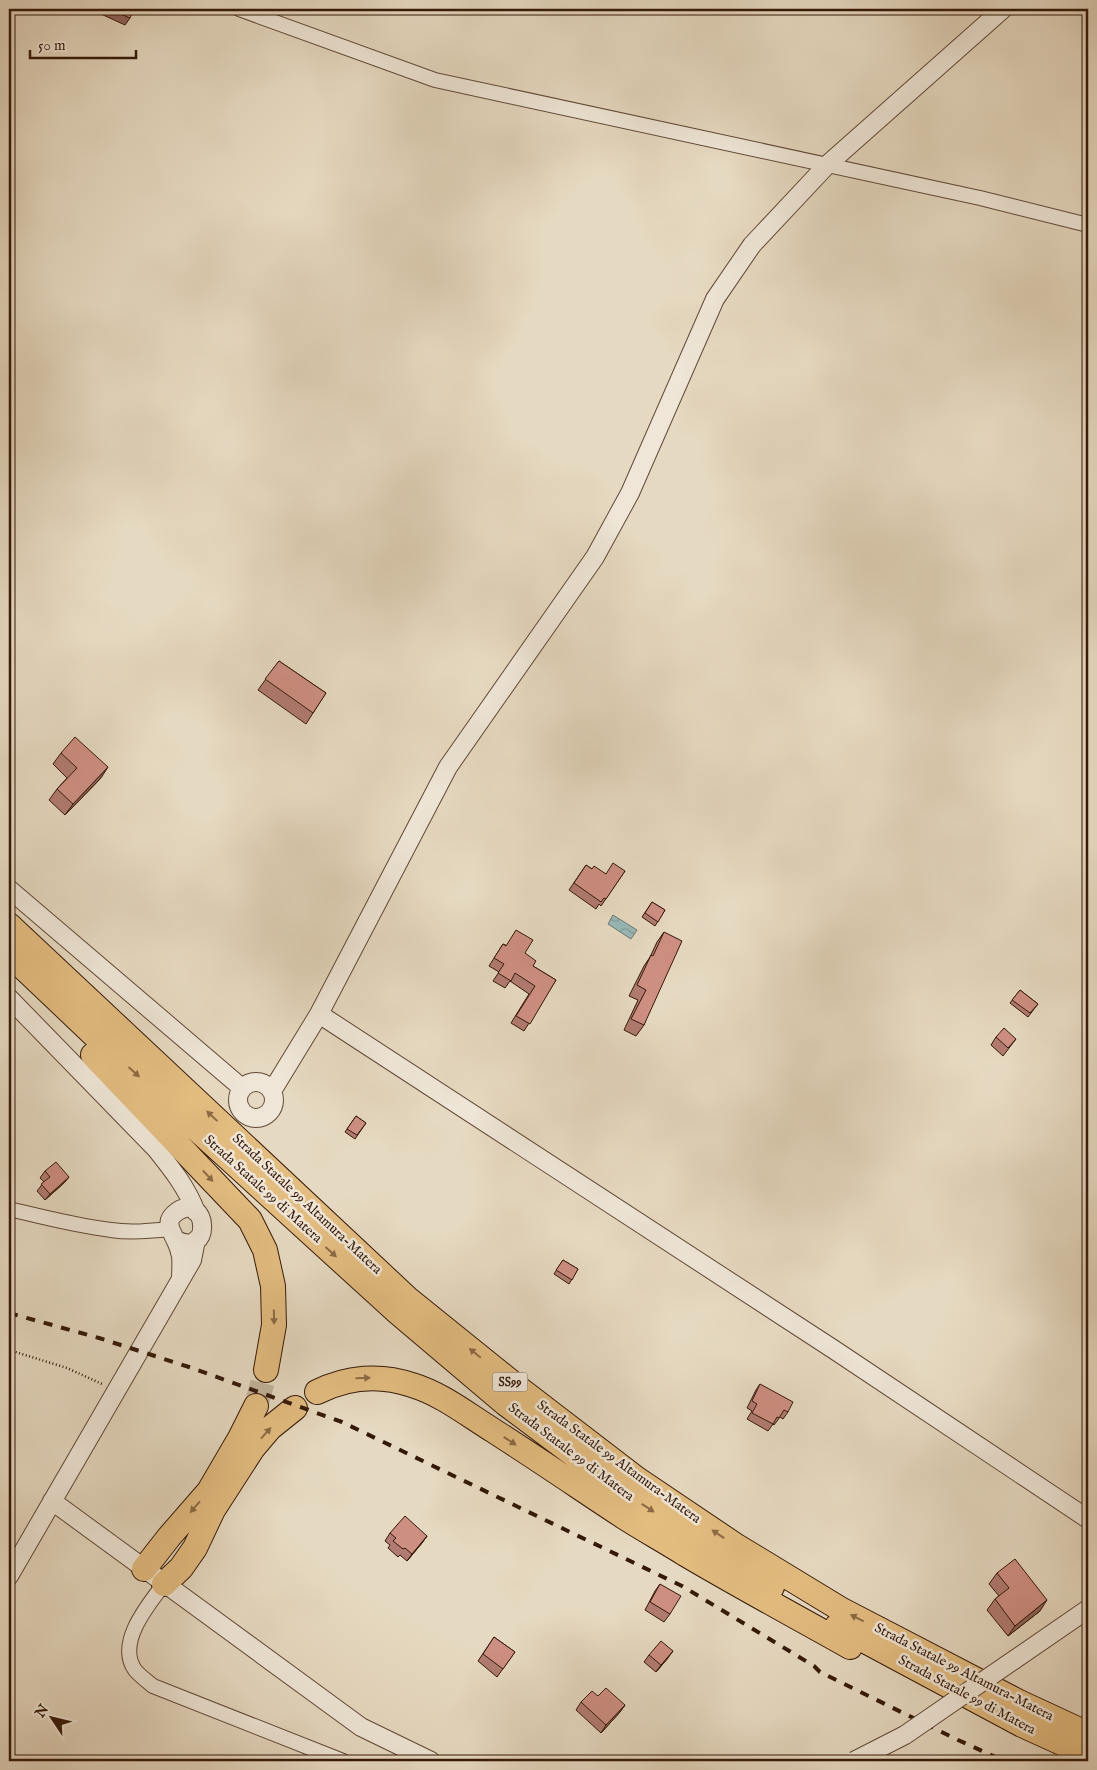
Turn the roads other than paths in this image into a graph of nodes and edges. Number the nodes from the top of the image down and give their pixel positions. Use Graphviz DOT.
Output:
graph roads {
  1 [pos="239,9"];
  2 [pos="1003,9"];
  3 [pos="827,165"];
  4 [pos="1088,225"];
  5 [pos="9,889"];
  6 [pos="9,925"];
  7 [pos="9,954"];
  8 [pos="9,960"];
  9 [pos="9,998"];
  10 [pos="319,1014"];
  11 [pos="242,1088"];
  12 [pos="272,1090"];
  13 [pos="175,1173"];
  14 [pos="9,1209"];
  15 [pos="176,1212"];
  16 [pos="196,1212"];
  17 [pos="173,1234"];
  18 [pos="196,1240"];
  19 [pos="182,1279"];
  20 [pos="266,1370"];
  21 [pos="317,1392"];
  22 [pos="256,1406"];
  23 [pos="295,1408"];
  24 [pos="52,1501"];
  25 [pos="1088,1519"];
  26 [pos="144,1569"];
  27 [pos="9,1576"];
  28 [pos="164,1584"];
  29 [pos="1088,1609"];
  30 [pos="1022,1725"];
  31 [pos="1088,1734"];
  32 [pos="1088,1755"];
  33 [pos="343,1761"];
  34 [pos="431,1761"];
  35 [pos="854,1761"];
  1 -- 3 [label="street"];
  2 -- 3 [label="street"];
  3 -- 4 [label="street"];
  3 -- 10 [label="street"];
  5 -- 11 [label="street"];
  31 -- 6 [label="highway, Strada Statale 99 Altamura-Matera / SS99, one-way"];
  7 -- 30 [label="highway, Strada Statale 99 di Matera / SS99, one-way"];
  8 -- 20 [label="highway, one-way"];
  9 -- 13 [label="street"];
  10 -- 12 [label="street"];
  10 -- 25 [label="street"];
  11 -- 12 [label="street"];
  11 -- 12 [label="street"];
  13 -- 15 [label="street"];
  13 -- 16 [label="street"];
  14 -- 17 [label="street"];
  15 -- 16 [label="street"];
  15 -- 17 [label="street"];
  16 -- 18 [label="street"];
  17 -- 18 [label="street"];
  17 -- 19 [label="street"];
  18 -- 19 [label="street"];
  19 -- 24 [label="street"];
  21 -- 30 [label="highway, one-way"];
  22 -- 26 [label="highway, one-way"];
  28 -- 23 [label="highway, one-way"];
  24 -- 26 [label="street"];
  24 -- 27 [label="street"];
  26 -- 28 [label="street"];
  28 -- 33 [label="street"];
  28 -- 34 [label="street"];
  29 -- 35 [label="street, bridge"];
  30 -- 32 [label="highway, Strada Statale 99 di Matera / SS99"];
}
